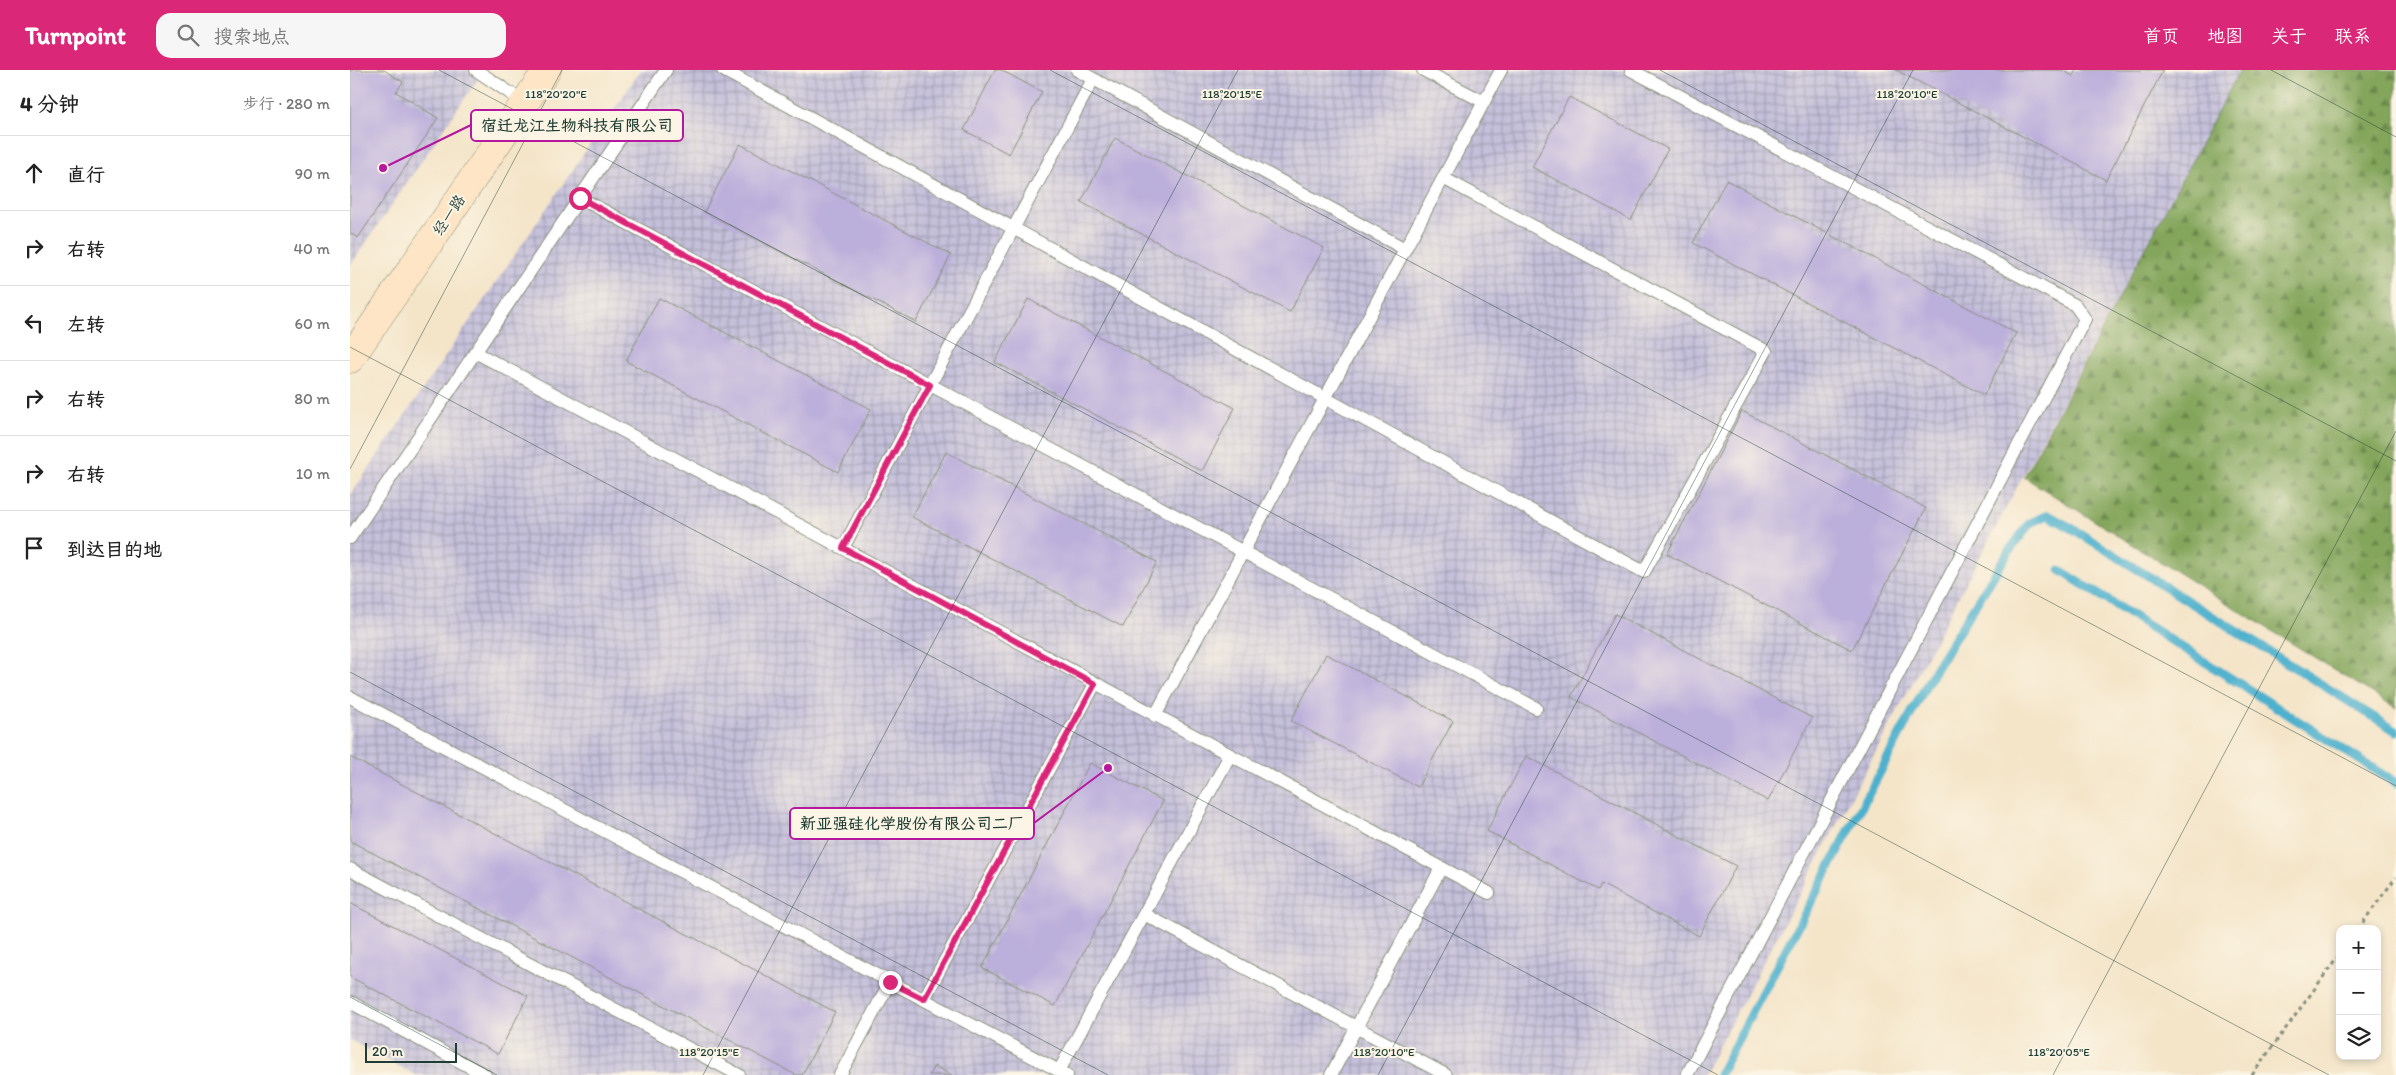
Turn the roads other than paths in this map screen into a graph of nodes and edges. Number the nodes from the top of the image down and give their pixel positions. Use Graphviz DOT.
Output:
graph roads {
  1 [pos="476,70"];
  2 [pos="547,70"];
  3 [pos="666,70"];
  4 [pos="723,70"];
  5 [pos="1077,70"];
  6 [pos="1423,70"];
  7 [pos="1501,70"];
  8 [pos="1631,70"];
  9 [pos="1093,79"];
  10 [pos="1484,102"];
  11 [pos="525,103"];
  12 [pos="1443,178"];
  13 [pos="580,198"];
  14 [pos="1013,229"];
  15 [pos="1405,249"];
  16 [pos="475,352"];
  17 [pos="350,359"];
  18 [pos="930,385"];
  19 [pos="1325,398"];
  20 [pos="350,538"];
  21 [pos="843,548"];
  22 [pos="1243,552"];
  23 [pos="1095,684"];
  24 [pos="350,697"];
  25 [pos="1536,708"];
  26 [pos="1155,716"];
  27 [pos="1230,755"];
  28 [pos="1441,868"];
  29 [pos="350,870"];
  30 [pos="1488,893"];
  31 [pos="1144,914"];
  32 [pos="890,982"];
  33 [pos="924,999"];
  34 [pos="350,1002"];
  35 [pos="1357,1027"];
  36 [pos="1063,1073"];
  37 [pos="485,1075"];
  38 [pos="739,1075"];
  39 [pos="840,1075"];
  40 [pos="1331,1075"];
  41 [pos="1446,1075"];
  42 [pos="1687,1075"];
  1 -- 11 [label="lane"];
  2 -- 11 [label="street, 经一路"];
  3 -- 13 [label="lane"];
  4 -- 14 [label="lane"];
  5 -- 9 [label="lane"];
  6 -- 10 [label="lane"];
  7 -- 10 [label="lane"];
  8 -- 42 [label="lane"];
  9 -- 14 [label="lane"];
  9 -- 15 [label="lane"];
  10 -- 12 [label="lane"];
  11 -- 17 [label="street, 经一路"];
  12 -- 15 [label="lane"];
  12 -- 19 [label="lane"];
  13 -- 16 [label="lane"];
  13 -- 18 [label="lane"];
  14 -- 18 [label="lane"];
  14 -- 19 [label="lane"];
  15 -- 19 [label="lane"];
  16 -- 20 [label="lane"];
  16 -- 21 [label="lane"];
  18 -- 21 [label="lane"];
  18 -- 22 [label="lane"];
  19 -- 22 [label="lane"];
  21 -- 23 [label="lane"];
  22 -- 25 [label="lane"];
  22 -- 26 [label="lane"];
  23 -- 26 [label="lane"];
  23 -- 33 [label="lane"];
  24 -- 32 [label="lane"];
  26 -- 27 [label="lane"];
  27 -- 28 [label="lane"];
  27 -- 31 [label="lane"];
  28 -- 30 [label="lane"];
  28 -- 35 [label="lane"];
  29 -- 38 [label="lane"];
  31 -- 35 [label="lane"];
  31 -- 36 [label="lane"];
  32 -- 33 [label="lane"];
  32 -- 39 [label="lane"];
  33 -- 36 [label="lane"];
  34 -- 37 [label="lane"];
  35 -- 40 [label="lane"];
  35 -- 41 [label="lane"];
}
